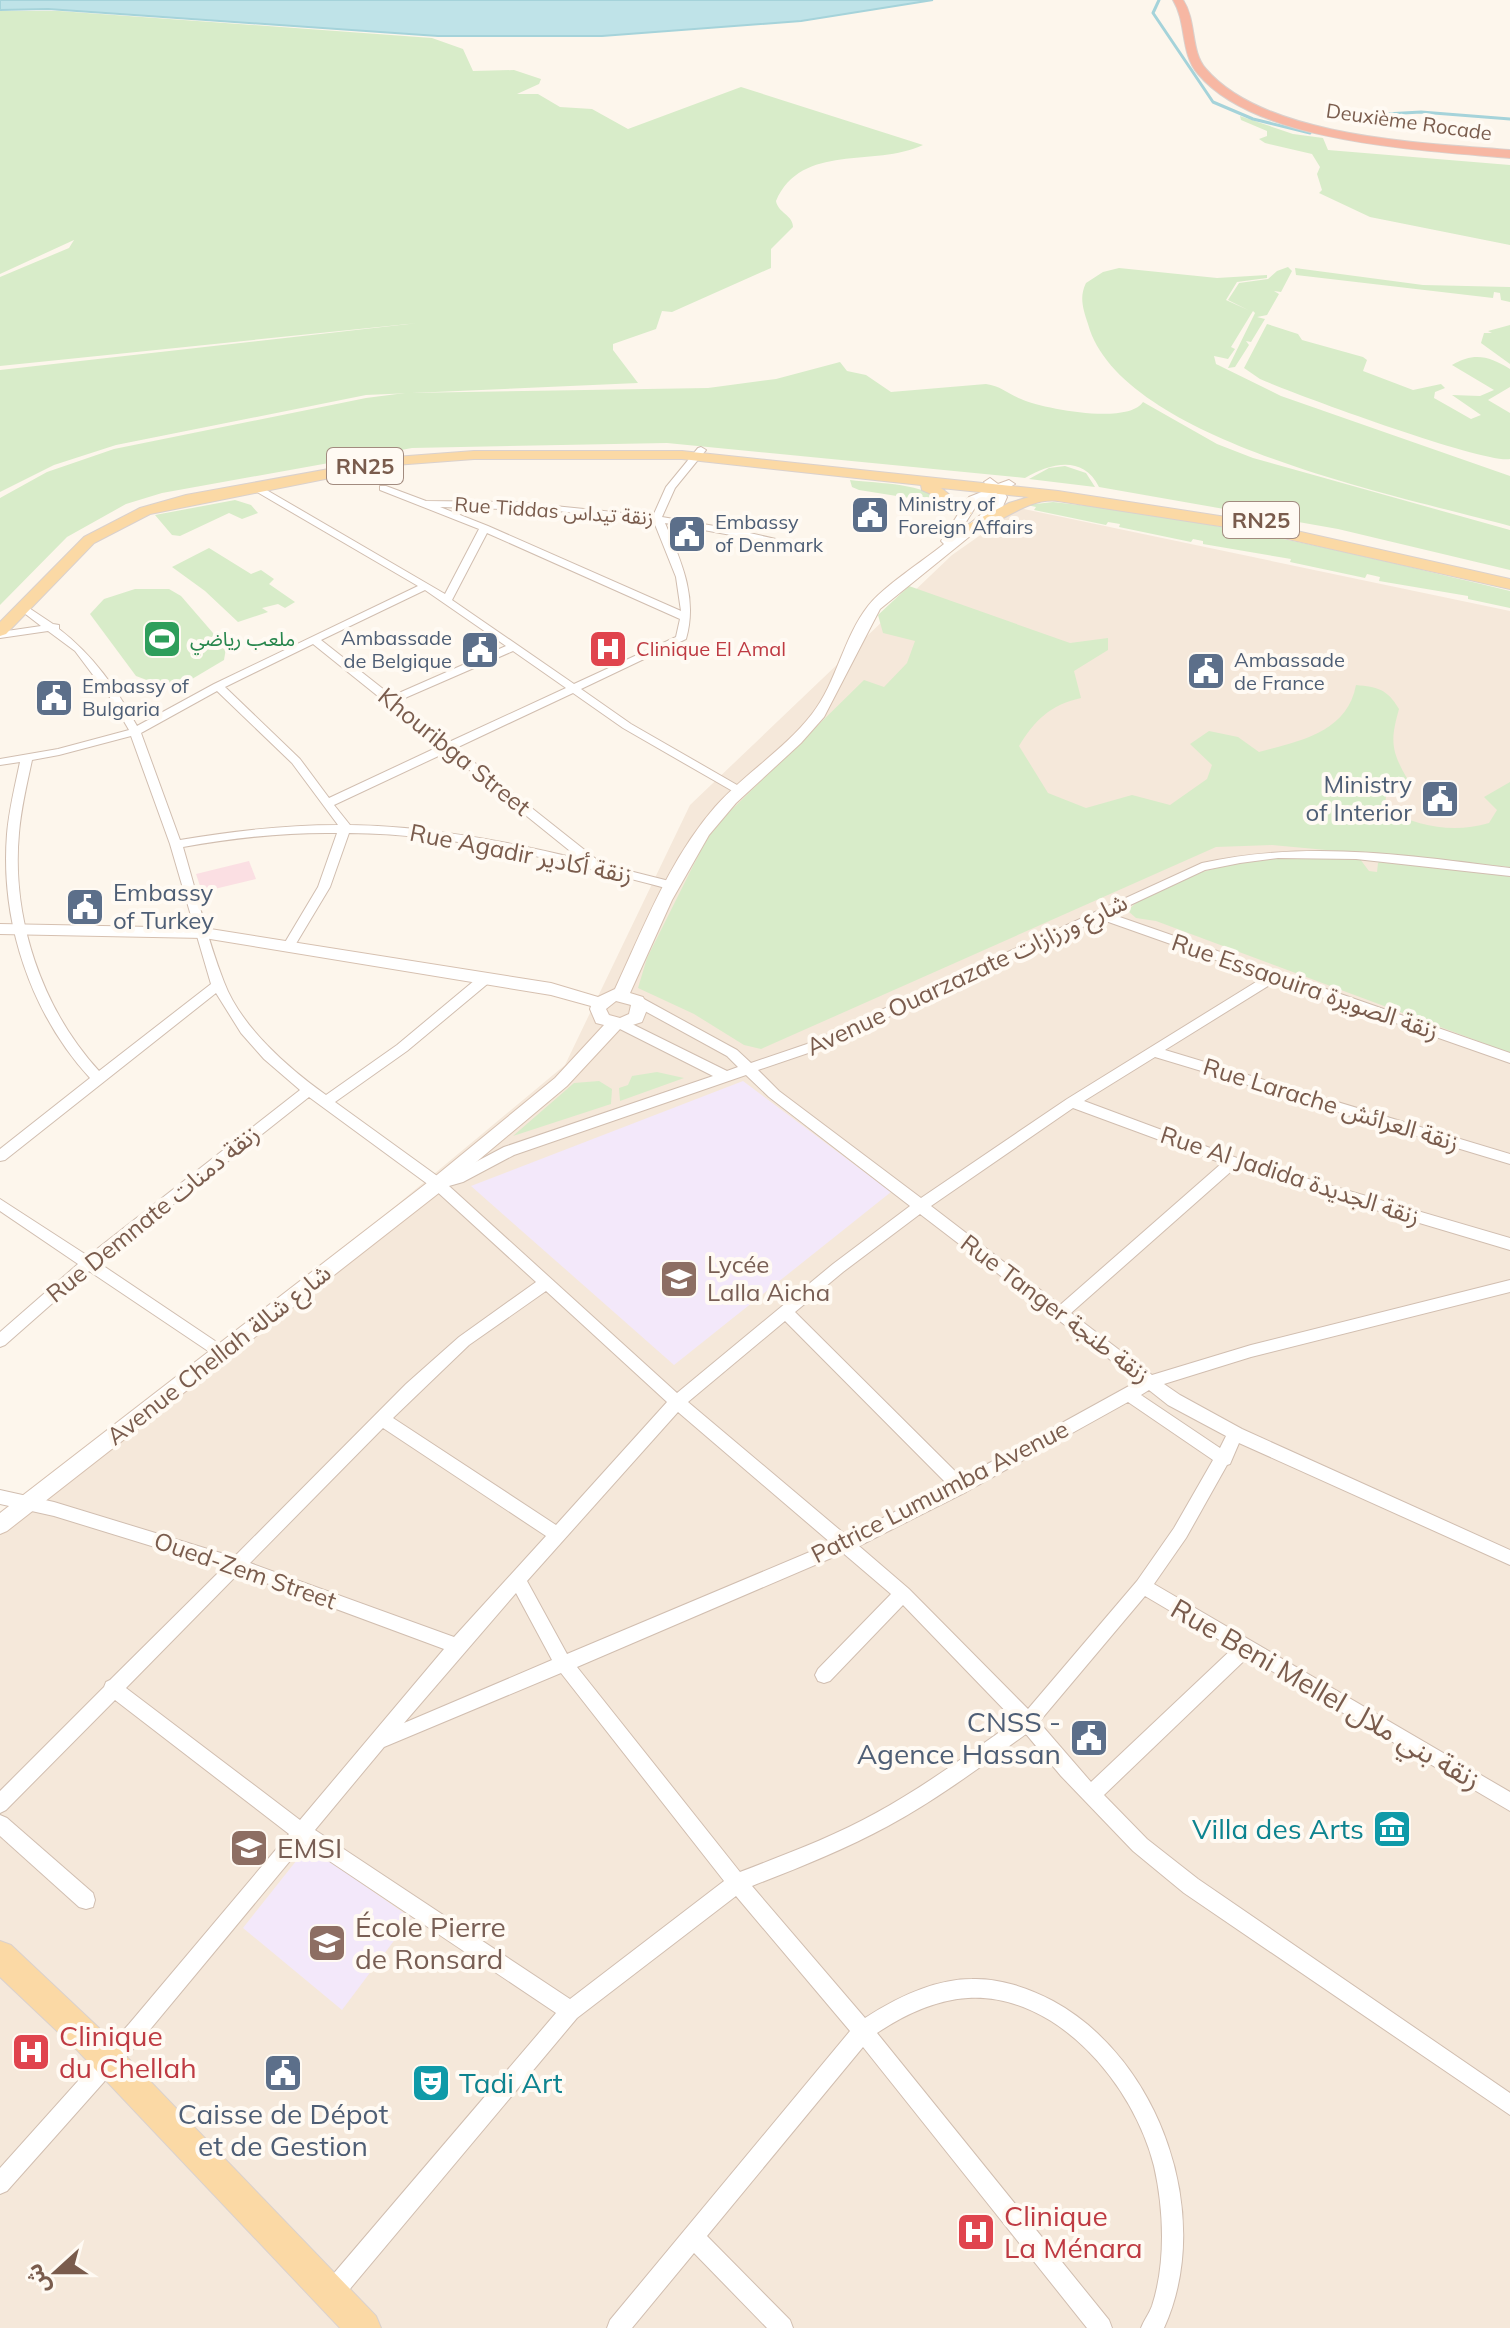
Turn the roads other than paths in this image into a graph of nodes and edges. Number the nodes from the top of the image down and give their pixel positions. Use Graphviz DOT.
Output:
graph roads {
  1 [pos="1178,0"];
  2 [pos="1190,0"];
  3 [pos="1510,152"];
  4 [pos="699,453"];
  5 [pos="841,472"];
  6 [pos="998,485"];
  7 [pos="255,487"];
  8 [pos="383,488"];
  9 [pos="1058,496"];
  10 [pos="427,504"];
  11 [pos="964,513"];
  12 [pos="657,517"];
  13 [pos="485,528"];
  14 [pos="972,528"];
  15 [pos="775,540"];
  16 [pos="933,559"];
  17 [pos="1510,576"];
  18 [pos="1510,584"];
  19 [pos="426,586"];
  20 [pos="447,600"];
  21 [pos="23,607"];
  22 [pos="685,617"];
  23 [pos="0,618"];
  24 [pos="55,627"];
  25 [pos="0,633"];
  26 [pos="313,639"];
  27 [pos="513,647"];
  28 [pos="218,686"];
  29 [pos="575,689"];
  30 [pos="390,701"];
  31 [pos="135,732"];
  32 [pos="448,748"];
  33 [pos="27,758"];
  34 [pos="0,762"];
  35 [pos="740,791"];
  36 [pos="328,803"];
  37 [pos="345,827"];
  38 [pos="556,834"];
  39 [pos="176,844"];
  40 [pos="536,852"];
  41 [pos="596,865"];
  42 [pos="1510,872"];
  43 [pos="673,886"];
  44 [pos="1101,915"];
  45 [pos="19,928"];
  46 [pos="0,929"];
  47 [pos="204,933"];
  48 [pos="290,944"];
  49 [pos="1273,977"];
  50 [pos="486,978"];
  51 [pos="218,985"];
  52 [pos="629,998"];
  53 [pos="600,1003"];
  54 [pos="618,1024"];
  55 [pos="1152,1051"];
  56 [pos="1510,1058"];
  57 [pos="752,1070"];
  58 [pos="727,1077"];
  59 [pos="98,1078"];
  60 [pos="309,1090"];
  61 [pos="326,1102"];
  62 [pos="1072,1102"];
  63 [pos="0,1156"];
  64 [pos="1510,1159"];
  65 [pos="1233,1162"];
  66 [pos="438,1184"];
  67 [pos="0,1204"];
  68 [pos="920,1206"];
  69 [pos="1510,1244"];
  70 [pos="89,1263"];
  71 [pos="545,1284"];
  72 [pos="1510,1286"];
  73 [pos="786,1312"];
  74 [pos="1060,1314"];
  75 [pos="0,1341"];
  76 [pos="222,1353"];
  77 [pos="1150,1382"];
  78 [pos="1128,1394"];
  79 [pos="677,1402"];
  80 [pos="381,1418"];
  81 [pos="1236,1434"];
  82 [pos="1224,1459"];
  83 [pos="960,1487"];
  84 [pos="0,1497"];
  85 [pos="30,1502"];
  86 [pos="0,1525"];
  87 [pos="556,1534"];
  88 [pos="847,1544"];
  89 [pos="1510,1558"];
  90 [pos="234,1564"];
  91 [pos="517,1579"];
  92 [pos="1143,1586"];
  93 [pos="903,1594"];
  94 [pos="457,1646"];
  95 [pos="1246,1647"];
  96 [pos="563,1663"];
  97 [pos="824,1675"];
  98 [pos="112,1688"];
  99 [pos="1028,1722"];
  100 [pos="382,1740"];
  101 [pos="1091,1795"];
  102 [pos="1510,1802"];
  103 [pos="0,1804"];
  104 [pos="0,1824"];
  105 [pos="300,1831"];
  106 [pos="737,1883"];
  107 [pos="86,1900"];
  108 [pos="0,1956"];
  109 [pos="570,2011"];
  110 [pos="863,2031"];
  111 [pos="109,2062"];
  112 [pos="1510,2105"];
  113 [pos="0,2184"];
  114 [pos="692,2236"];
  115 [pos="330,2295"];
  116 [pos="364,2328"];
  117 [pos="618,2328"];
  118 [pos="782,2328"];
  119 [pos="1101,2328"];
  120 [pos="1152,2328"];
  1 -- 3 [label="highway, Deuxième Rocade"];
  2 -- 3 [label="highway, Deuxième Rocade"];
  4 -- 5 [label="main road, RN25"];
  4 -- 6 [label="main road, RN25"];
  4 -- 7 [label="main road, RN25"];
  4 -- 12 [label="street"];
  4 -- 23 [label="main road, RN25"];
  5 -- 6 [label="main road, RN25"];
  5 -- 11 [label="main road"];
  6 -- 9 [label="main road, RN25"];
  6 -- 11 [label="street"];
  6 -- 14 [label="street"];
  6 -- 17 [label="main road, RN25"];
  7 -- 19 [label="street"];
  7 -- 21 [label="main road, RN25"];
  8 -- 10 [label="street"];
  9 -- 14 [label="main road"];
  9 -- 18 [label="main road, RN25"];
  10 -- 12 [label="street, Rue Tiddas زنقة تيداس"];
  10 -- 13 [label="street"];
  11 -- 16 [label="street"];
  12 -- 15 [label="street, Rue Tiddas زنقة تيداس"];
  12 -- 22 [label="street"];
  13 -- 20 [label="street"];
  13 -- 22 [label="street"];
  14 -- 16 [label="street"];
  16 -- 35 [label="street"];
  19 -- 20 [label="street"];
  19 -- 26 [label="street"];
  20 -- 27 [label="street"];
  21 -- 24 [label="street"];
  21 -- 25 [label="main road, RN25"];
  22 -- 29 [label="street"];
  24 -- 25 [label="street"];
  24 -- 31 [label="street"];
  26 -- 28 [label="street"];
  26 -- 30 [label="street, Khouribga Street"];
  27 -- 29 [label="street"];
  27 -- 30 [label="street"];
  28 -- 31 [label="street"];
  28 -- 36 [label="street"];
  29 -- 32 [label="street"];
  29 -- 35 [label="street"];
  30 -- 32 [label="street, Khouribga Street"];
  31 -- 33 [label="street"];
  31 -- 39 [label="street"];
  32 -- 36 [label="street"];
  32 -- 38 [label="street, Khouribga Street"];
  33 -- 34 [label="street"];
  33 -- 45 [label="street"];
  35 -- 43 [label="street"];
  36 -- 37 [label="street"];
  37 -- 39 [label="street, Rue Agadir زنقة أكادير"];
  37 -- 40 [label="street, Rue Agadir زنقة أكادير"];
  37 -- 48 [label="street"];
  38 -- 40 [label="street"];
  38 -- 41 [label="street, Khouribga Street"];
  39 -- 47 [label="street"];
  40 -- 41 [label="street, Rue Agadir زنقة أكادير"];
  41 -- 43 [label="street, Rue Agadir زنقة أكادير"];
  42 -- 44 [label="street, Avenue Ouarzazate شارع ورزازات"];
  43 -- 52 [label="street"];
  44 -- 49 [label="street, Rue Essaouira زنقة الصويرة"];
  44 -- 57 [label="street, Avenue Ouarzazate شارع ورزازات"];
  45 -- 46 [label="street"];
  45 -- 47 [label="street"];
  45 -- 59 [label="street"];
  47 -- 48 [label="street"];
  47 -- 51 [label="street"];
  48 -- 50 [label="street"];
  49 -- 55 [label="street"];
  49 -- 56 [label="street, Rue Essaouira زنقة الصويرة"];
  50 -- 53 [label="street"];
  50 -- 61 [label="street"];
  51 -- 59 [label="street"];
  51 -- 60 [label="street"];
  52 -- 53 [label="street"];
  52 -- 54 [label="street"];
  52 -- 57 [label="street, Rue Tanger زنقة طنجة"];
  53 -- 54 [label="street"];
  54 -- 58 [label="street"];
  54 -- 66 [label="street, Avenue Chellah شارع شالة"];
  55 -- 62 [label="street"];
  55 -- 64 [label="street, Rue Larache زنقة العرائش"];
  57 -- 58 [label="street, Avenue Ouarzazate شارع ورزازات"];
  57 -- 68 [label="street, Rue Tanger زنقة طنجة"];
  58 -- 66 [label="street, Avenue Ouarzazate شارع ورزازات"];
  59 -- 63 [label="street"];
  60 -- 61 [label="street"];
  60 -- 70 [label="street, Rue Demnate زنقة دمنات"];
  61 -- 66 [label="street"];
  62 -- 65 [label="street, Rue Al Jadida زنقة الجديدة"];
  62 -- 68 [label="street"];
  65 -- 69 [label="street, Rue Al Jadida زنقة الجديدة"];
  65 -- 74 [label="street"];
  66 -- 71 [label="street"];
  66 -- 76 [label="street, Avenue Chellah شارع شالة"];
  67 -- 70 [label="street"];
  68 -- 73 [label="street"];
  68 -- 74 [label="street, Rue Tanger زنقة طنجة"];
  70 -- 75 [label="street, Rue Demnate زنقة دمنات"];
  70 -- 76 [label="street"];
  71 -- 79 [label="street"];
  71 -- 80 [label="street"];
  72 -- 77 [label="street, Patrice Lumumba Avenue"];
  73 -- 79 [label="street"];
  73 -- 83 [label="street"];
  74 -- 77 [label="street, Rue Tanger زنقة طنجة"];
  76 -- 85 [label="street, Avenue Chellah شارع شالة"];
  77 -- 78 [label="street, Patrice Lumumba Avenue"];
  77 -- 81 [label="street, Rue Tanger زنقة طنجة"];
  78 -- 82 [label="street"];
  78 -- 83 [label="street, Patrice Lumumba Avenue"];
  79 -- 87 [label="street"];
  79 -- 88 [label="street"];
  80 -- 87 [label="street"];
  80 -- 90 [label="street"];
  81 -- 82 [label="street"];
  81 -- 89 [label="street, Rue Tanger زنقة طنجة"];
  82 -- 92 [label="street"];
  83 -- 88 [label="street, Patrice Lumumba Avenue"];
  84 -- 85 [label="street, Oued-Zem Street"];
  85 -- 86 [label="street, Avenue Chellah شارع شالة"];
  85 -- 90 [label="street, Oued-Zem Street"];
  87 -- 91 [label="street"];
  88 -- 93 [label="street"];
  88 -- 96 [label="street, Patrice Lumumba Avenue"];
  90 -- 94 [label="street, Oued-Zem Street"];
  90 -- 98 [label="street"];
  91 -- 94 [label="street"];
  91 -- 96 [label="street"];
  92 -- 95 [label="street, Rue Beni Mellel زنقة بني ملال"];
  92 -- 99 [label="street"];
  93 -- 97 [label="street"];
  93 -- 99 [label="street"];
  94 -- 100 [label="street"];
  95 -- 101 [label="street"];
  95 -- 102 [label="street, Rue Beni Mellel زنقة بني ملال"];
  96 -- 100 [label="street, Patrice Lumumba Avenue"];
  96 -- 106 [label="street"];
  98 -- 103 [label="street"];
  98 -- 105 [label="street"];
  99 -- 101 [label="street"];
  99 -- 106 [label="street"];
  100 -- 105 [label="street"];
  101 -- 112 [label="street"];
  104 -- 107 [label="street"];
  105 -- 109 [label="street"];
  105 -- 111 [label="street"];
  106 -- 109 [label="street"];
  106 -- 110 [label="street"];
  108 -- 111 [label="main road"];
  109 -- 115 [label="street"];
  110 -- 114 [label="street"];
  110 -- 119 [label="street"];
  110 -- 120 [label="street"];
  111 -- 113 [label="street"];
  111 -- 115 [label="main road"];
  114 -- 117 [label="street"];
  114 -- 118 [label="street"];
  115 -- 116 [label="main road"];
}
